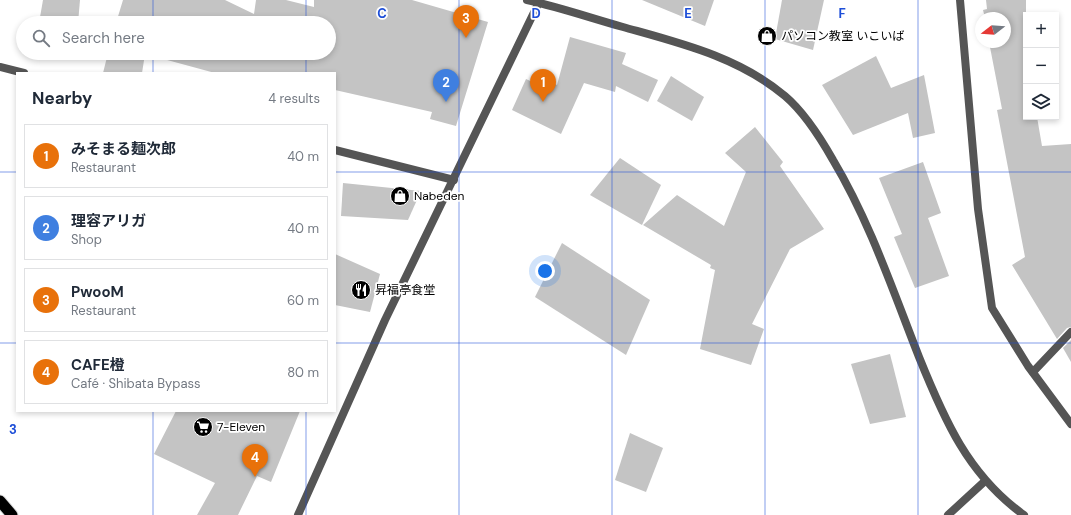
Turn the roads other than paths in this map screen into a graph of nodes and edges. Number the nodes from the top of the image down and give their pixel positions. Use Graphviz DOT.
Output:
graph roads {
  1 [pos="527,0"];
  2 [pos="960,0"];
  3 [pos="539,1"];
  4 [pos="0,67"];
  5 [pos="20,72"];
  6 [pos="336,150"];
  7 [pos="454,180"];
  8 [pos="1071,332"];
  9 [pos="1033,372"];
  10 [pos="1071,424"];
  11 [pos="985,481"];
  12 [pos="0,502"];
  13 [pos="12,515"];
  14 [pos="298,515"];
  15 [pos="948,515"];
  16 [pos="1024,515"];
  1 -- 3 [label="street"];
  2 -- 9 [label="street"];
  3 -- 7 [label="street"];
  3 -- 11 [label="street"];
  4 -- 5 [label="street"];
  6 -- 7 [label="street"];
  7 -- 14 [label="street"];
  8 -- 9 [label="street"];
  9 -- 10 [label="street"];
  11 -- 15 [label="street"];
  11 -- 16 [label="street"];
  12 -- 13 [label="highway"];
}
